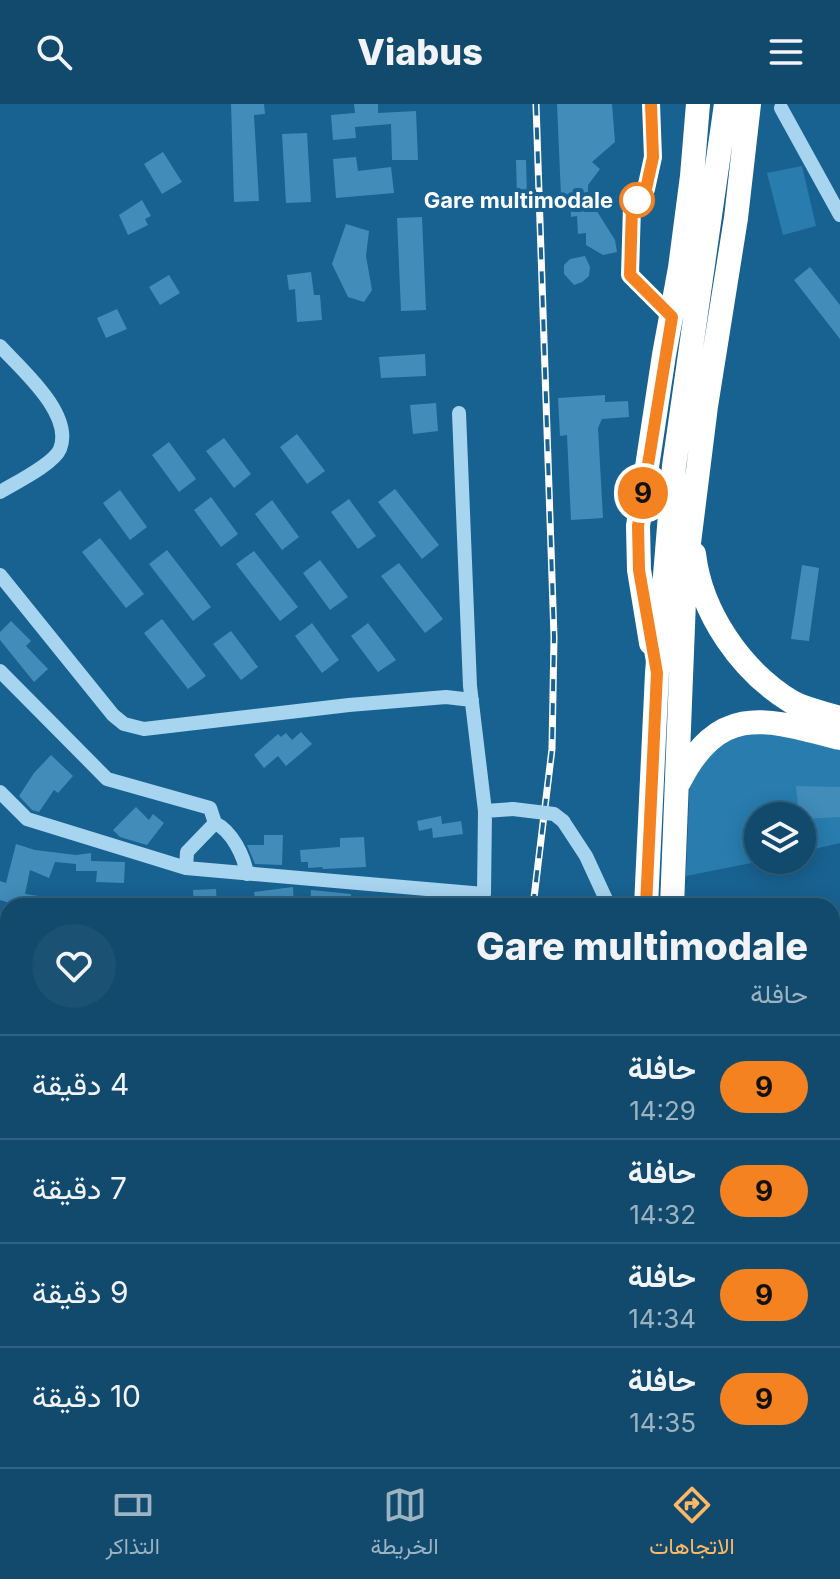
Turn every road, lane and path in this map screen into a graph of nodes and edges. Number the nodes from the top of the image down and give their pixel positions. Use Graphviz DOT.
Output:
graph roads {
  1 [pos="698,104"];
  2 [pos="726,104"];
  3 [pos="749,104"];
  4 [pos="781,108"];
  5 [pos="840,215"];
  6 [pos="0,346"];
  7 [pos="459,413"];
  8 [pos="0,492"];
  9 [pos="690,521"];
  10 [pos="0,575"];
  11 [pos="0,671"];
  12 [pos="657,673"];
  13 [pos="472,700"];
  14 [pos="840,718"];
  15 [pos="840,738"];
  16 [pos="676,788"];
  17 [pos="0,792"];
  18 [pos="485,811"];
  19 [pos="215,823"];
  20 [pos="186,868"];
  21 [pos="247,874"];
  22 [pos="467,898"];
  23 [pos="485,898"];
  24 [pos="606,898"];
  25 [pos="646,898"];
  26 [pos="672,898"];
  1 -- 12 [label="highway"];
  2 -- 12 [label="highway"];
  3 -- 9 [label="highway"];
  4 -- 5 [label="street"];
  6 -- 8 [label="street"];
  7 -- 13 [label="street"];
  9 -- 14 [label="highway"];
  9 -- 16 [label="highway"];
  10 -- 13 [label="street"];
  11 -- 19 [label="street"];
  12 -- 25 [label="highway"];
  13 -- 18 [label="street"];
  15 -- 16 [label="highway"];
  16 -- 26 [label="highway"];
  17 -- 20 [label="street"];
  18 -- 23 [label="street"];
  18 -- 24 [label="street, bridge"];
  19 -- 20 [label="street"];
  19 -- 21 [label="street"];
  20 -- 21 [label="street"];
  21 -- 22 [label="street"];
}
